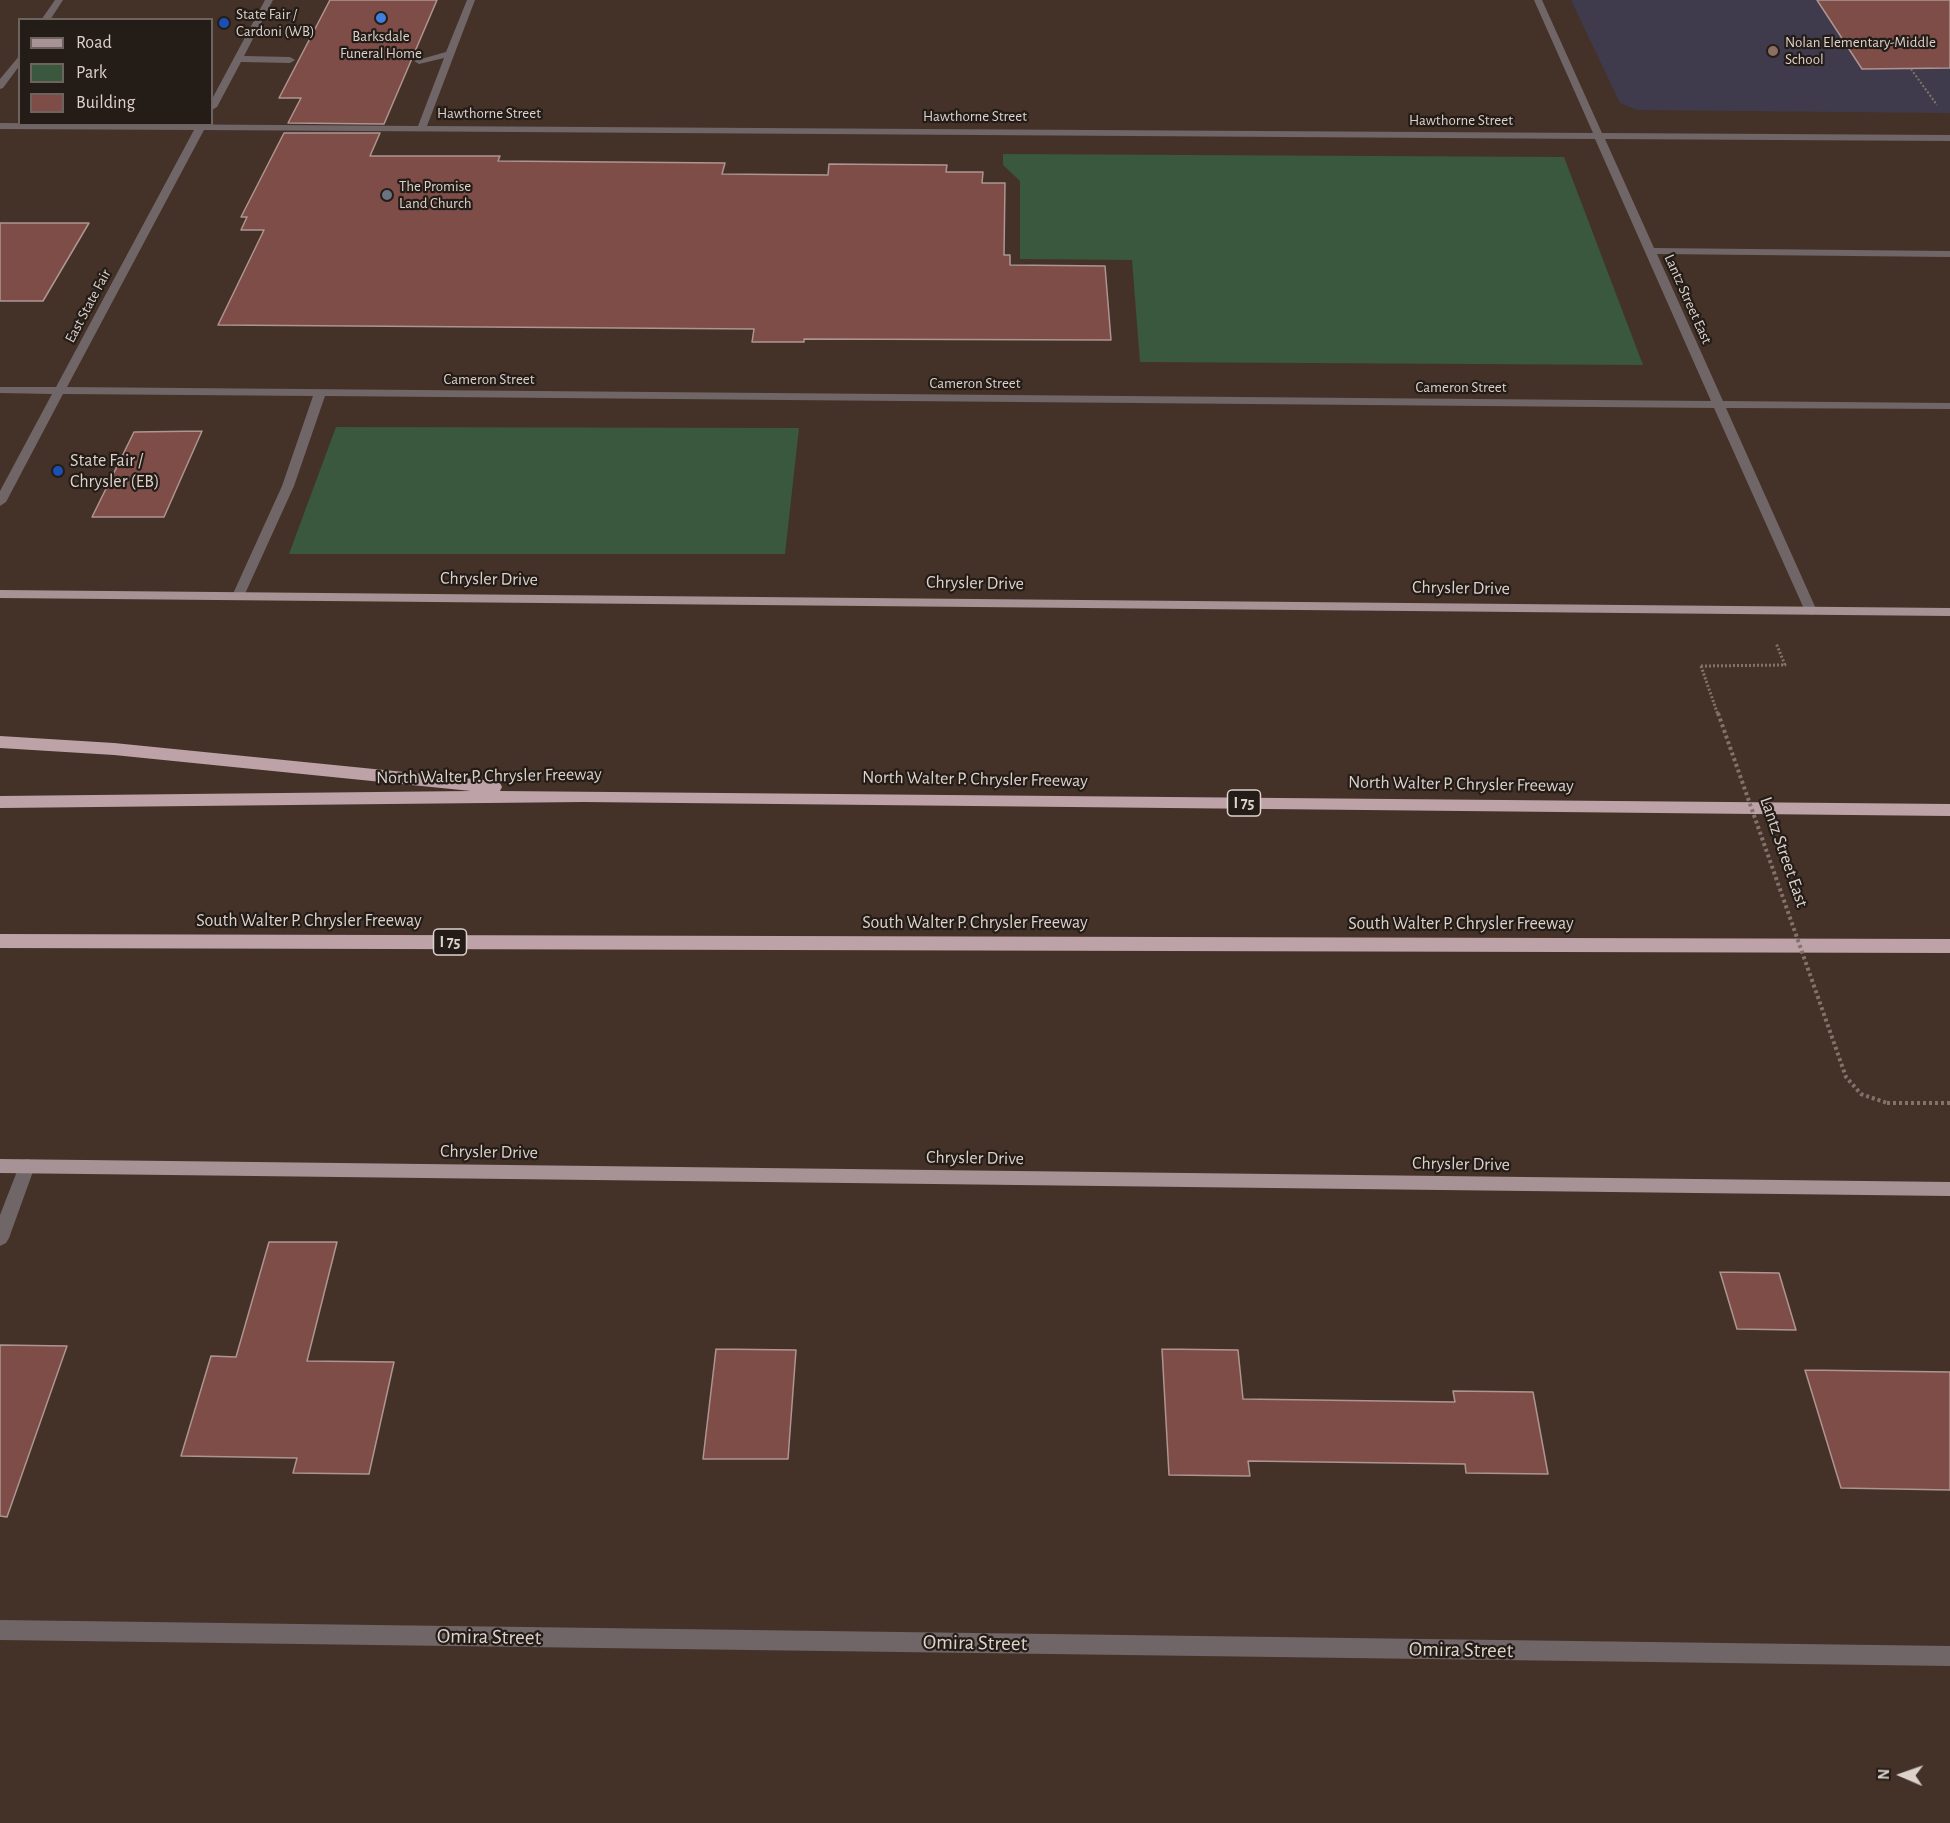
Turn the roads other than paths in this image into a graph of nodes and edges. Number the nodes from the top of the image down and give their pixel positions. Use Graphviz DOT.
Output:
graph roads {
  1 [pos="59,0"];
  2 [pos="269,0"];
  3 [pos="471,0"];
  4 [pos="1538,0"];
  5 [pos="46,18"];
  6 [pos="450,54"];
  7 [pos="237,59"];
  8 [pos="290,60"];
  9 [pos="18,61"];
  10 [pos="419,61"];
  11 [pos="0,86"];
  12 [pos="213,105"];
  13 [pos="213,125"];
  14 [pos="0,126"];
  15 [pos="18,126"];
  16 [pos="201,126"];
  17 [pos="422,128"];
  18 [pos="1598,136"];
  19 [pos="1950,138"];
  20 [pos="1650,251"];
  21 [pos="1950,254"];
  22 [pos="0,390"];
  23 [pos="60,390"];
  24 [pos="320,393"];
  25 [pos="1718,404"];
  26 [pos="1950,406"];
  27 [pos="0,470"];
  28 [pos="18,470"];
  29 [pos="0,502"];
  30 [pos="0,594"];
  31 [pos="238,596"];
  32 [pos="1811,611"];
  33 [pos="1950,612"];
  34 [pos="0,742"];
  35 [pos="583,796"];
  36 [pos="0,802"];
  37 [pos="1950,810"];
  38 [pos="0,941"];
  39 [pos="1950,946"];
  40 [pos="0,1166"];
  41 [pos="27,1166"];
  42 [pos="1950,1189"];
  43 [pos="0,1238"];
  44 [pos="0,1630"];
  45 [pos="1950,1656"];
  1 -- 5 [label="street"];
  2 -- 7 [label="street"];
  3 -- 6 [label="street"];
  4 -- 18 [label="street, Lantz Street East"];
  6 -- 10 [label="street"];
  6 -- 17 [label="street"];
  7 -- 8 [label="street"];
  7 -- 12 [label="street"];
  9 -- 11 [label="street"];
  13 -- 17 [label="street, Hawthorne Street"];
  14 -- 15 [label="street, Hawthorne Street"];
  16 -- 23 [label="street, East State Fair"];
  17 -- 18 [label="street, Hawthorne Street"];
  18 -- 19 [label="street, Hawthorne Street"];
  18 -- 20 [label="street, Lantz Street East"];
  20 -- 21 [label="street"];
  20 -- 25 [label="street, Lantz Street East"];
  22 -- 23 [label="street, Cameron Street"];
  23 -- 24 [label="street, Cameron Street"];
  23 -- 28 [label="street, East State Fair"];
  24 -- 25 [label="street, Cameron Street"];
  24 -- 31 [label="street"];
  25 -- 26 [label="street, Cameron Street"];
  25 -- 32 [label="street, Lantz Street East"];
  27 -- 28 [label="street"];
  28 -- 29 [label="street, East State Fair"];
  30 -- 31 [label="main road, Chrysler Drive"];
  31 -- 32 [label="main road, Chrysler Drive"];
  32 -- 33 [label="main road, Chrysler Drive"];
  34 -- 35 [label="highway"];
  35 -- 36 [label="highway, North Walter P. Chrysler Freeway / I 75"];
  35 -- 37 [label="highway, North Walter P. Chrysler Freeway / I 75"];
  38 -- 39 [label="highway, South Walter P. Chrysler Freeway / I 75"];
  40 -- 41 [label="main road, Chrysler Drive"];
  41 -- 42 [label="main road, Chrysler Drive"];
  41 -- 43 [label="street"];
  44 -- 45 [label="street, Omira Street"];
}
